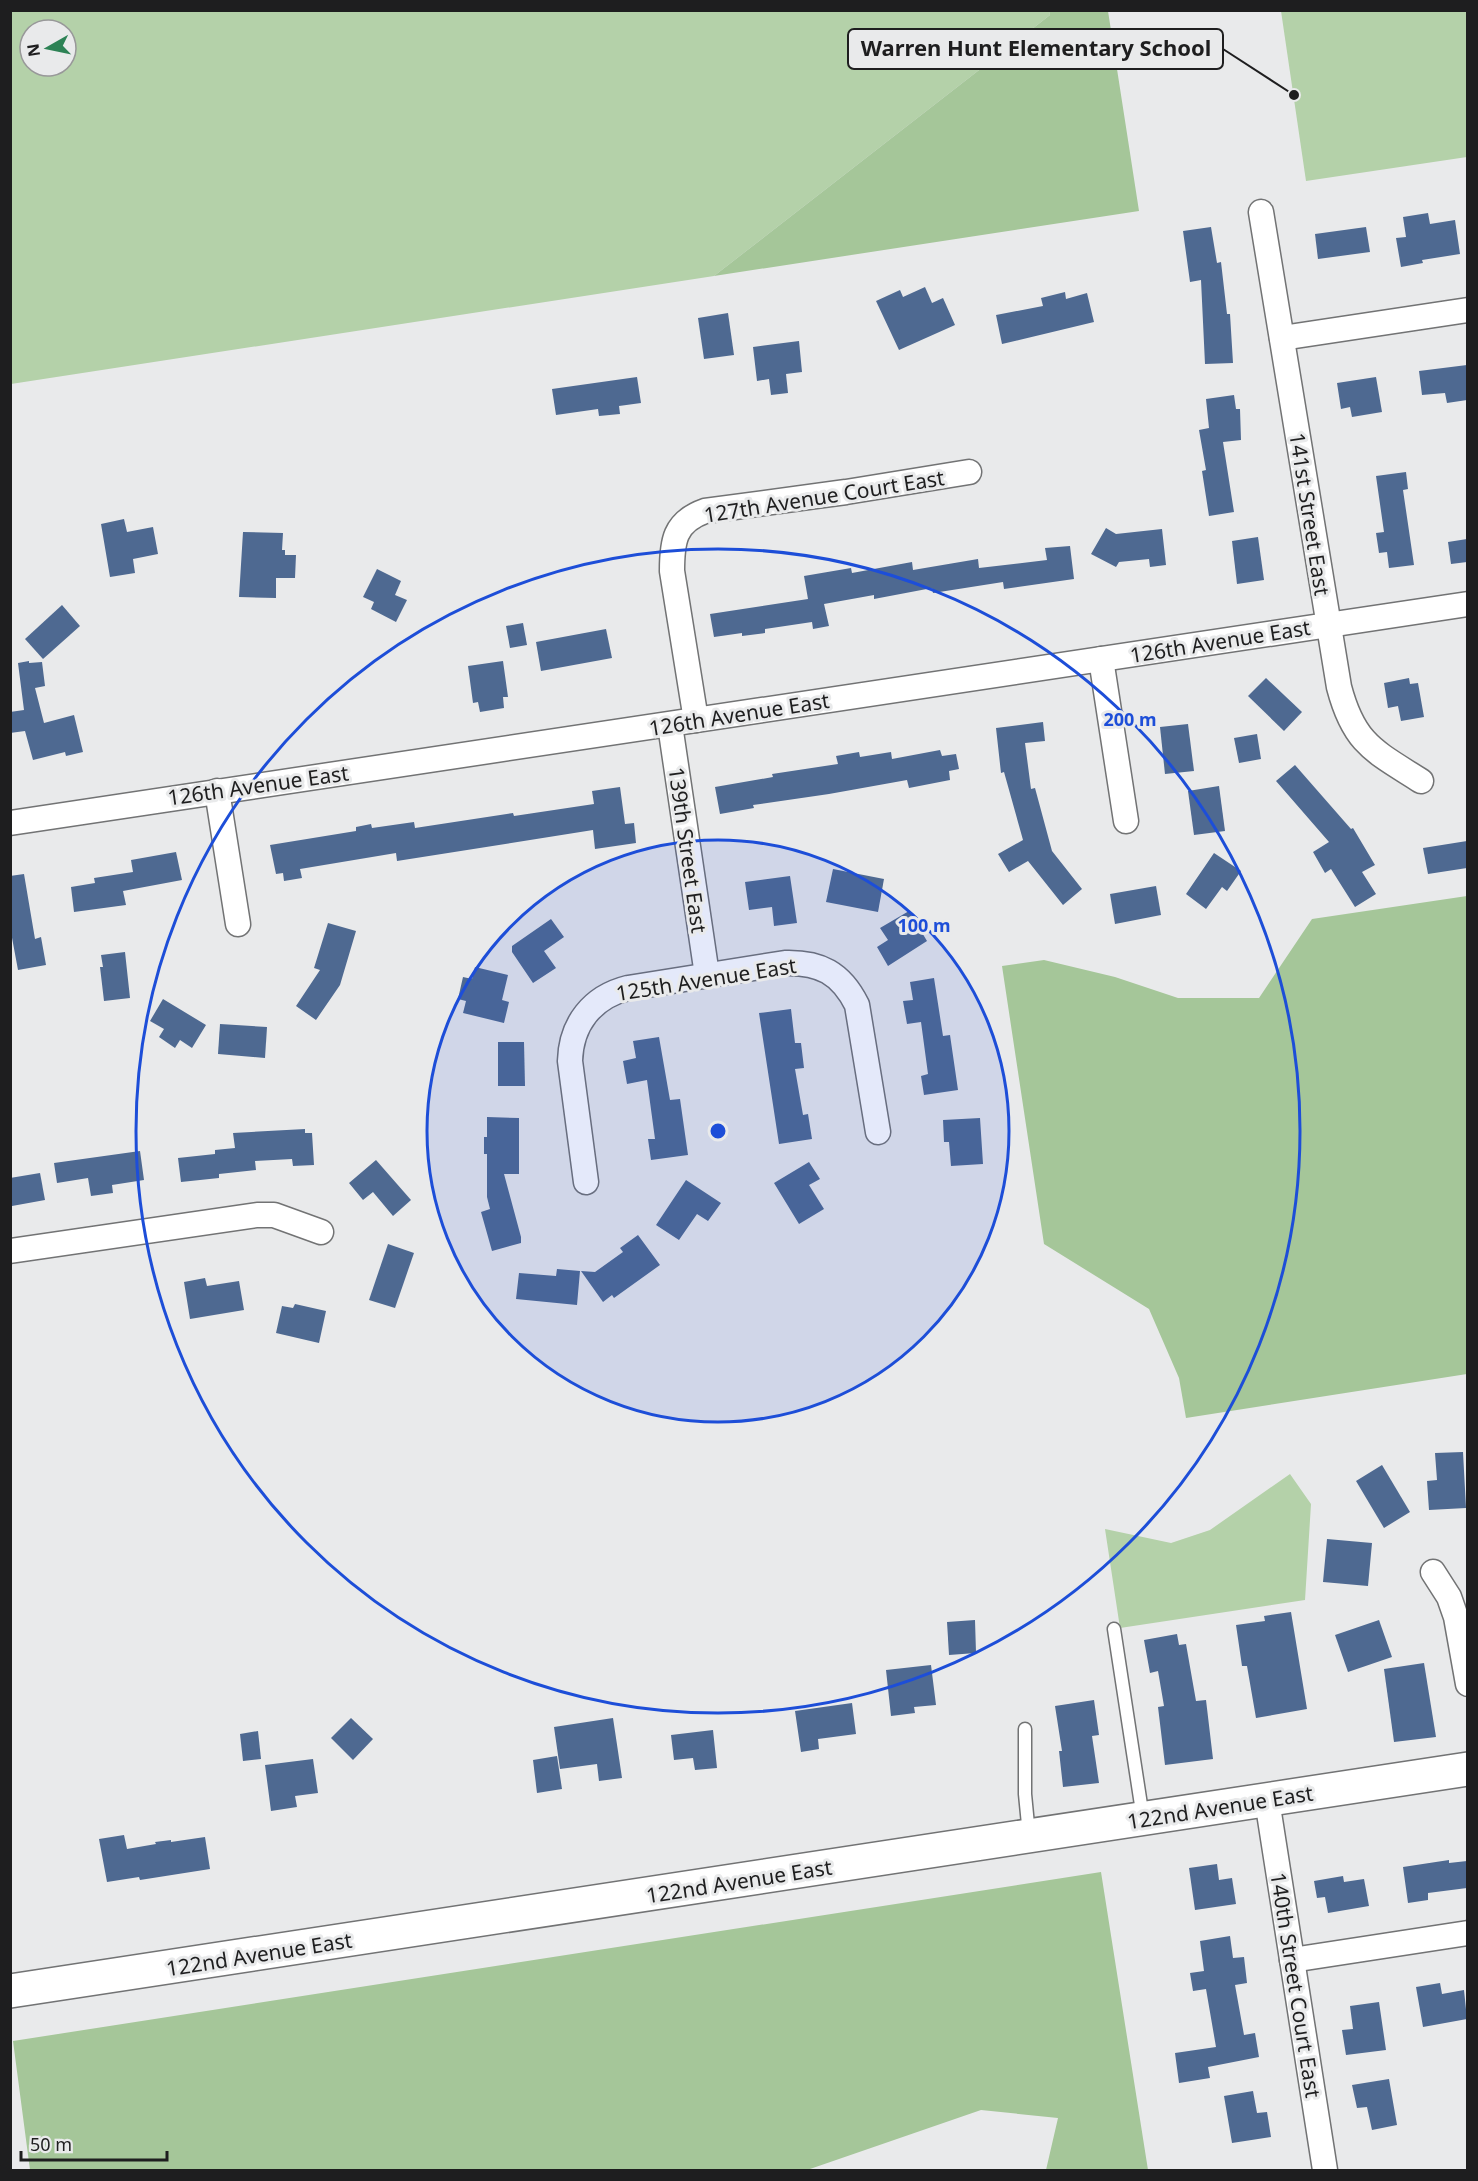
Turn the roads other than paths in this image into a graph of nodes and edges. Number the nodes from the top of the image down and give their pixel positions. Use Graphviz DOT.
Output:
graph roads {
  1 [pos="1261,212"];
  2 [pos="1467,310"];
  3 [pos="1282,338"];
  4 [pos="969,472"];
  5 [pos="1467,603"];
  6 [pos="1328,625"];
  7 [pos="1101,659"];
  8 [pos="696,720"];
  9 [pos="670,725"];
  10 [pos="1421,781"];
  11 [pos="217,791"];
  12 [pos="1126,821"];
  13 [pos="10,823"];
  14 [pos="238,924"];
  15 [pos="707,975"];
  16 [pos="878,1132"];
  17 [pos="586,1182"];
  18 [pos="321,1232"];
  19 [pos="10,1251"];
  20 [pos="1433,1572"];
  21 [pos="1114,1629"];
  22 [pos="1467,1684"];
  23 [pos="1025,1729"];
  24 [pos="1467,1769"];
  25 [pos="1267,1800"];
  26 [pos="1143,1819"];
  27 [pos="1029,1836"];
  28 [pos="1467,1933"];
  29 [pos="1292,1960"];
  30 [pos="10,1991"];
  31 [pos="1325,2170"];
  1 -- 3 [label="street, 141st Street East"];
  2 -- 3 [label="street"];
  3 -- 6 [label="street, 141st Street East"];
  4 -- 8 [label="street, 127th Avenue Court East"];
  5 -- 6 [label="street, 126th Avenue East"];
  6 -- 7 [label="street, 126th Avenue East"];
  6 -- 10 [label="street, 141st Street East"];
  7 -- 8 [label="street, 126th Avenue East"];
  7 -- 12 [label="street"];
  8 -- 9 [label="street, 126th Avenue East"];
  9 -- 11 [label="street, 126th Avenue East"];
  9 -- 15 [label="street, 139th Street East"];
  11 -- 13 [label="street, 126th Avenue East"];
  11 -- 14 [label="street"];
  15 -- 16 [label="street, 125th Avenue East"];
  15 -- 17 [label="street, 125th Avenue East"];
  18 -- 19 [label="street"];
  20 -- 22 [label="street"];
  21 -- 26 [label="lane"];
  23 -- 27 [label="lane"];
  24 -- 25 [label="main road, 122nd Avenue East"];
  25 -- 26 [label="main road, 122nd Avenue East"];
  25 -- 29 [label="street, 140th Street Court East"];
  26 -- 27 [label="main road, 122nd Avenue East"];
  27 -- 30 [label="main road, 122nd Avenue East"];
  28 -- 29 [label="street"];
  29 -- 31 [label="street, 140th Street Court East"];
}
